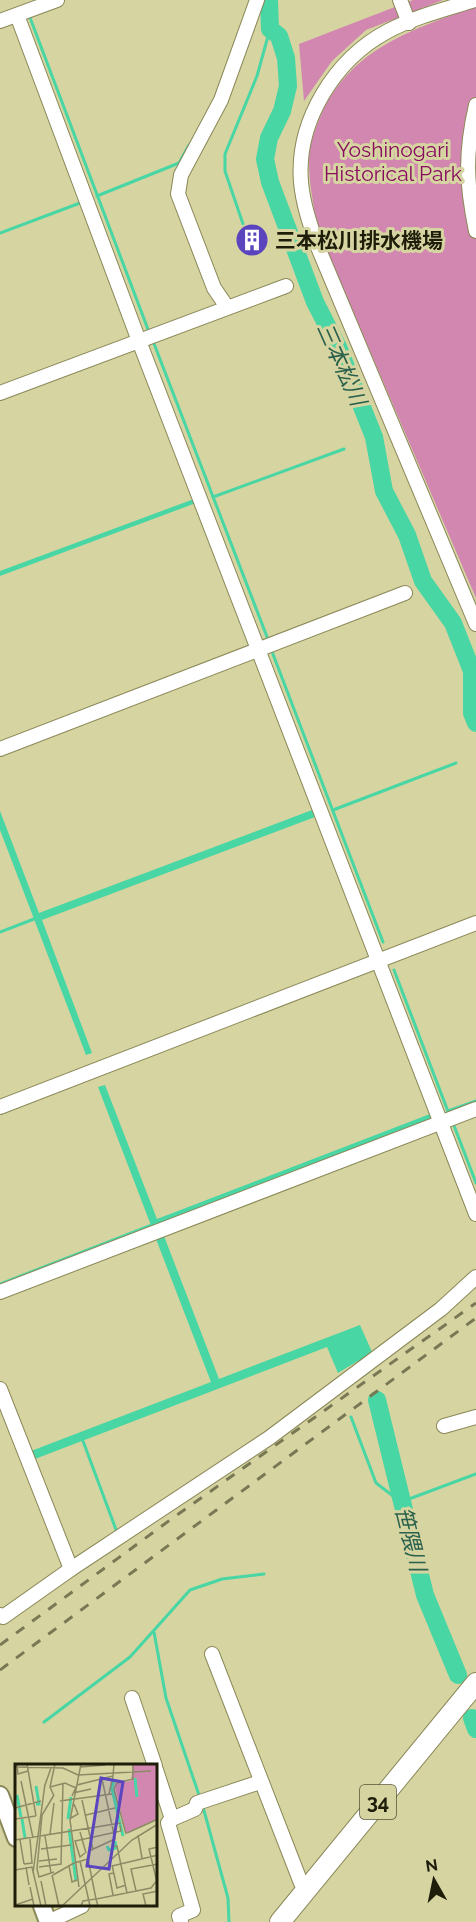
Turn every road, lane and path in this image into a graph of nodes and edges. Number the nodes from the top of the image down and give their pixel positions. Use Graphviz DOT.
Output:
graph roads {
  1 [pos="57,0"];
  2 [pos="257,0"];
  3 [pos="400,0"];
  4 [pos="475,0"];
  5 [pos="24,12"];
  6 [pos="0,21"];
  7 [pos="409,23"];
  8 [pos="476,105"];
  9 [pos="476,231"];
  10 [pos="286,286"];
  11 [pos="227,307"];
  12 [pos="147,338"];
  13 [pos="0,393"];
  14 [pos="405,593"];
  15 [pos="476,624"];
  16 [pos="267,648"];
  17 [pos="0,749"];
  18 [pos="476,923"];
  19 [pos="378,960"];
  20 [pos="0,1107"];
  21 [pos="476,1109"];
  22 [pos="448,1120"];
  23 [pos="476,1214"];
  24 [pos="476,1277"];
  25 [pos="0,1292"];
  26 [pos="0,1389"];
  27 [pos="476,1417"];
  28 [pos="444,1426"];
  29 [pos="70,1569"];
  30 [pos="0,1615"];
  31 [pos="212,1654"];
  32 [pos="476,1683"];
  33 [pos="132,1698"];
  34 [pos="154,1764"];
  35 [pos="158,1776"];
  36 [pos="260,1782"];
  37 [pos="0,1795"];
  38 [pos="172,1819"];
  39 [pos="15,1835"];
  40 [pos="306,1889"];
  41 [pos="43,1907"];
  42 [pos="78,1907"];
  43 [pos="48,1922"];
  44 [pos="181,1922"];
  45 [pos="280,1922"];
  1 -- 5 [label="street"];
  2 -- 11 [label="street"];
  3 -- 7 [label="street"];
  4 -- 7 [label="street"];
  5 -- 6 [label="street"];
  5 -- 12 [label="street"];
  7 -- 15 [label="street"];
  8 -- 9 [label="street"];
  10 -- 11 [label="street"];
  11 -- 12 [label="street"];
  12 -- 13 [label="street"];
  12 -- 16 [label="street"];
  14 -- 16 [label="street"];
  16 -- 17 [label="street"];
  16 -- 19 [label="street"];
  18 -- 19 [label="street"];
  19 -- 20 [label="street"];
  19 -- 22 [label="street"];
  21 -- 22 [label="street"];
  22 -- 23 [label="street"];
  22 -- 25 [label="street"];
  24 -- 29 [label="street"];
  26 -- 29 [label="street"];
  27 -- 28 [label="street"];
  29 -- 30 [label="street"];
  31 -- 36 [label="street"];
  32 -- 40 [label="highway, 34"];
  33 -- 34 [label="street"];
  35 -- 38 [label="street"];
  36 -- 38 [label="street"];
  36 -- 40 [label="street"];
  37 -- 39 [label="main road"];
  38 -- 44 [label="street"];
  40 -- 45 [label="highway, 34"];
  41 -- 43 [label="main road"];
  42 -- 43 [label="street"];
}
